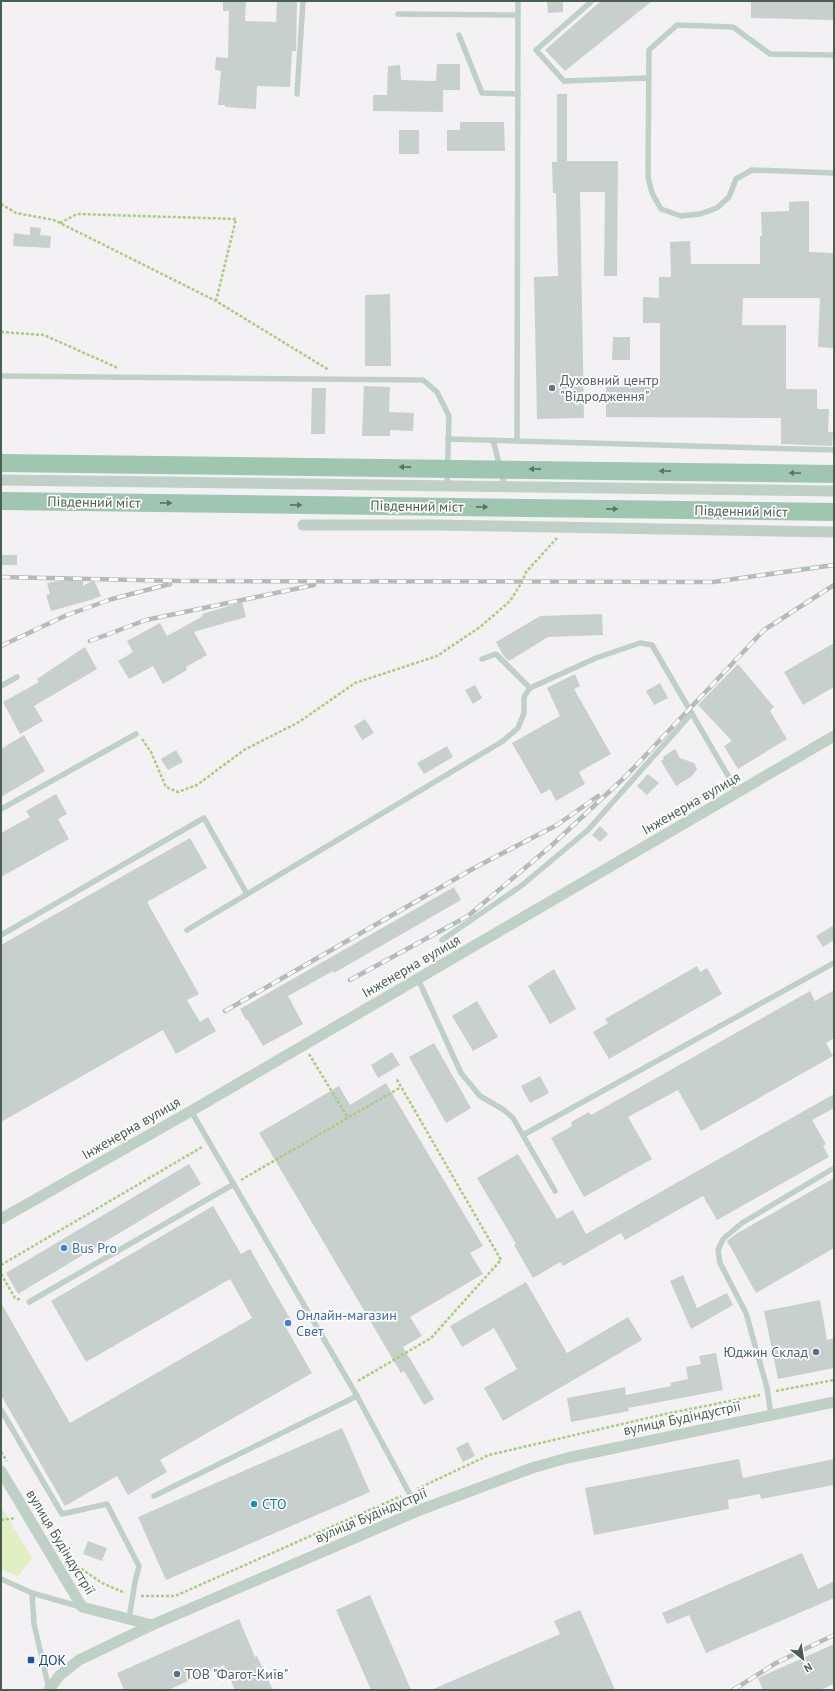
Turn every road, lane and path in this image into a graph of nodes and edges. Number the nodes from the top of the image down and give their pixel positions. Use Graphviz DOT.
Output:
graph roads {
  1 [pos="303,1"];
  2 [pos="518,1"];
  3 [pos="592,1"];
  4 [pos="398,14"];
  5 [pos="518,15"];
  6 [pos="459,35"];
  7 [pos="834,56"];
  8 [pos="649,78"];
  9 [pos="297,94"];
  10 [pos="518,94"];
  11 [pos="834,173"];
  12 [pos="1,204"];
  13 [pos="60,223"];
  14 [pos="216,301"];
  15 [pos="1,332"];
  16 [pos="1,376"];
  17 [pos="140,378"];
  18 [pos="347,380"];
  19 [pos="448,439"];
  20 [pos="493,440"];
  21 [pos="517,441"];
  22 [pos="834,450"];
  23 [pos="1,463"];
  24 [pos="834,474"];
  25 [pos="1,480"];
  26 [pos="447,487"];
  27 [pos="505,487"];
  28 [pos="834,491"];
  29 [pos="1,501"];
  30 [pos="834,512"];
  31 [pos="303,525"];
  32 [pos="834,532"];
  33 [pos="560,534"];
  34 [pos="482,659"];
  35 [pos="17,677"];
  36 [pos="1,686"];
  37 [pos="530,688"];
  38 [pos="692,713"];
  39 [pos="136,734"];
  40 [pos="834,736"];
  41 [pos="738,793"];
  42 [pos="1,809"];
  43 [pos="247,894"];
  44 [pos="187,930"];
  45 [pos="1,935"];
  46 [pos="442,940"];
  47 [pos="834,963"];
  48 [pos="418,979"];
  49 [pos="308,1052"];
  50 [pos="396,1078"];
  51 [pos="401,1087"];
  52 [pos="191,1111"];
  53 [pos="348,1118"];
  54 [pos="523,1134"];
  55 [pos="210,1142"];
  56 [pos="834,1168"];
  57 [pos="234,1184"];
  58 [pos="555,1191"];
  59 [pos="1,1219"];
  60 [pos="1,1265"];
  61 [pos="1,1274"];
  62 [pos="29,1302"];
  63 [pos="834,1380"];
  64 [pos="350,1385"];
  65 [pos="768,1393"];
  66 [pos="357,1396"];
  67 [pos="834,1402"];
  68 [pos="1,1410"];
  69 [pos="771,1415"];
  70 [pos="1,1452"];
  71 [pos="5,1468"];
  72 [pos="409,1492"];
  73 [pos="154,1496"];
  74 [pos="420,1510"];
  75 [pos="66,1558"];
  76 [pos="1,1579"];
  77 [pos="32,1593"];
  78 [pos="132,1596"];
  79 [pos="82,1607"];
  80 [pos="129,1619"];
  81 [pos="152,1625"];
  82 [pos="49,1690"];
  1 -- 9 [label="lane"];
  2 -- 5 [label="lane"];
  3 -- 8 [label="lane"];
  4 -- 5 [label="lane"];
  5 -- 10 [label="lane"];
  6 -- 10 [label="lane"];
  7 -- 8 [label="lane"];
  8 -- 11 [label="lane"];
  10 -- 21 [label="lane"];
  12 -- 13 [label="path"];
  13 -- 14 [label="path"];
  13 -- 14 [label="path"];
  14 -- 18 [label="path"];
  15 -- 17 [label="path"];
  16 -- 17 [label="lane"];
  17 -- 18 [label="lane"];
  18 -- 19 [label="lane"];
  19 -- 20 [label="lane"];
  19 -- 26 [label="lane"];
  20 -- 21 [label="lane"];
  20 -- 27 [label="lane"];
  21 -- 22 [label="lane"];
  24 -- 23 [label="highway, one-way"];
  25 -- 26 [label="street"];
  26 -- 27 [label="street"];
  27 -- 28 [label="street"];
  29 -- 30 [label="highway, Південний міст, one-way"];
  31 -- 32 [label="street"];
  33 -- 39 [label="path"];
  34 -- 37 [label="lane"];
  35 -- 36 [label="lane"];
  37 -- 38 [label="lane"];
  37 -- 43 [label="lane"];
  38 -- 41 [label="lane"];
  38 -- 46 [label="lane"];
  39 -- 42 [label="lane"];
  40 -- 41 [label="street, Інженерна вулиця"];
  41 -- 48 [label="street, Інженерна вулиця"];
  43 -- 44 [label="lane"];
  43 -- 45 [label="lane"];
  47 -- 54 [label="lane"];
  48 -- 52 [label="street, Інженерна вулиця"];
  48 -- 54 [label="lane"];
  49 -- 53 [label="path"];
  50 -- 51 [label="path"];
  51 -- 53 [label="path"];
  51 -- 64 [label="path"];
  52 -- 55 [label="lane"];
  52 -- 59 [label="street, Інженерна вулиця"];
  53 -- 57 [label="path"];
  54 -- 58 [label="lane"];
  55 -- 57 [label="lane"];
  55 -- 60 [label="path"];
  56 -- 65 [label="lane"];
  57 -- 62 [label="lane"];
  57 -- 64 [label="lane"];
  61 -- 62 [label="path"];
  63 -- 65 [label="path"];
  64 -- 66 [label="lane"];
  65 -- 69 [label="lane"];
  65 -- 72 [label="path"];
  66 -- 72 [label="lane"];
  66 -- 73 [label="lane"];
  67 -- 69 [label="street, вулиця Будіндустрії"];
  68 -- 78 [label="lane"];
  69 -- 74 [label="street, вулиця Будіндустрії"];
  70 -- 71 [label="path"];
  71 -- 79 [label="street, вулиця Будіндустрії"];
  72 -- 74 [label="lane"];
  72 -- 78 [label="path"];
  74 -- 81 [label="street, вулиця Будіндустрії"];
  75 -- 78 [label="path"];
  76 -- 77 [label="lane"];
  77 -- 79 [label="lane"];
  77 -- 82 [label="lane"];
  78 -- 80 [label="lane"];
  79 -- 80 [label="street, вулиця Будіндустрії"];
  80 -- 81 [label="street, вулиця Будіндустрії"];
  81 -- 82 [label="street"];
}
